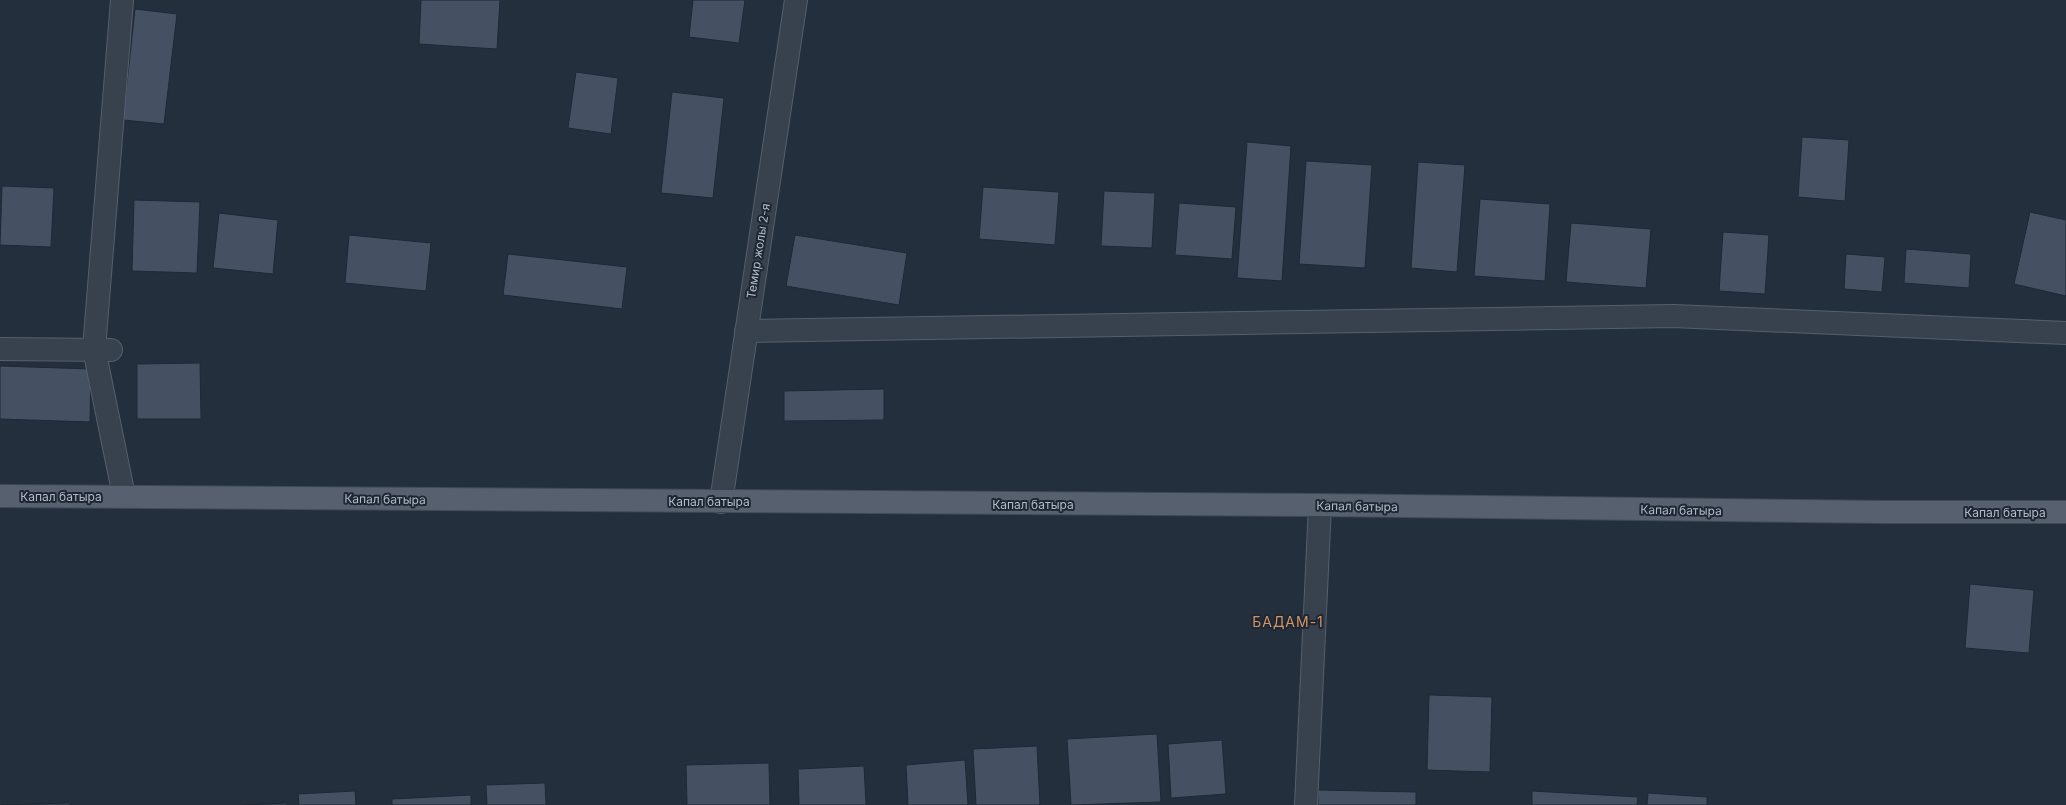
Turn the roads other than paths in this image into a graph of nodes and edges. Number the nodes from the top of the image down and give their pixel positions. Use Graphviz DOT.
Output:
graph roads {
  1 [pos="122,0"];
  2 [pos="796,0"];
  3 [pos="746,331"];
  4 [pos="2066,333"];
  5 [pos="0,348"];
  6 [pos="103,350"];
  7 [pos="0,496"];
  8 [pos="124,496"];
  9 [pos="721,502"];
  10 [pos="1320,505"];
  11 [pos="2066,512"];
  12 [pos="1306,805"];
  1 -- 6 [label="street"];
  2 -- 3 [label="street, Темир жолы 2-я"];
  3 -- 4 [label="street"];
  3 -- 9 [label="street, Темир жолы 2-я"];
  5 -- 6 [label="street"];
  6 -- 8 [label="street"];
  7 -- 8 [label="main road, Капал батыра"];
  8 -- 9 [label="main road, Капал батыра"];
  9 -- 10 [label="main road, Капал батыра"];
  10 -- 11 [label="main road, Капал батыра"];
  10 -- 12 [label="street"];
}
